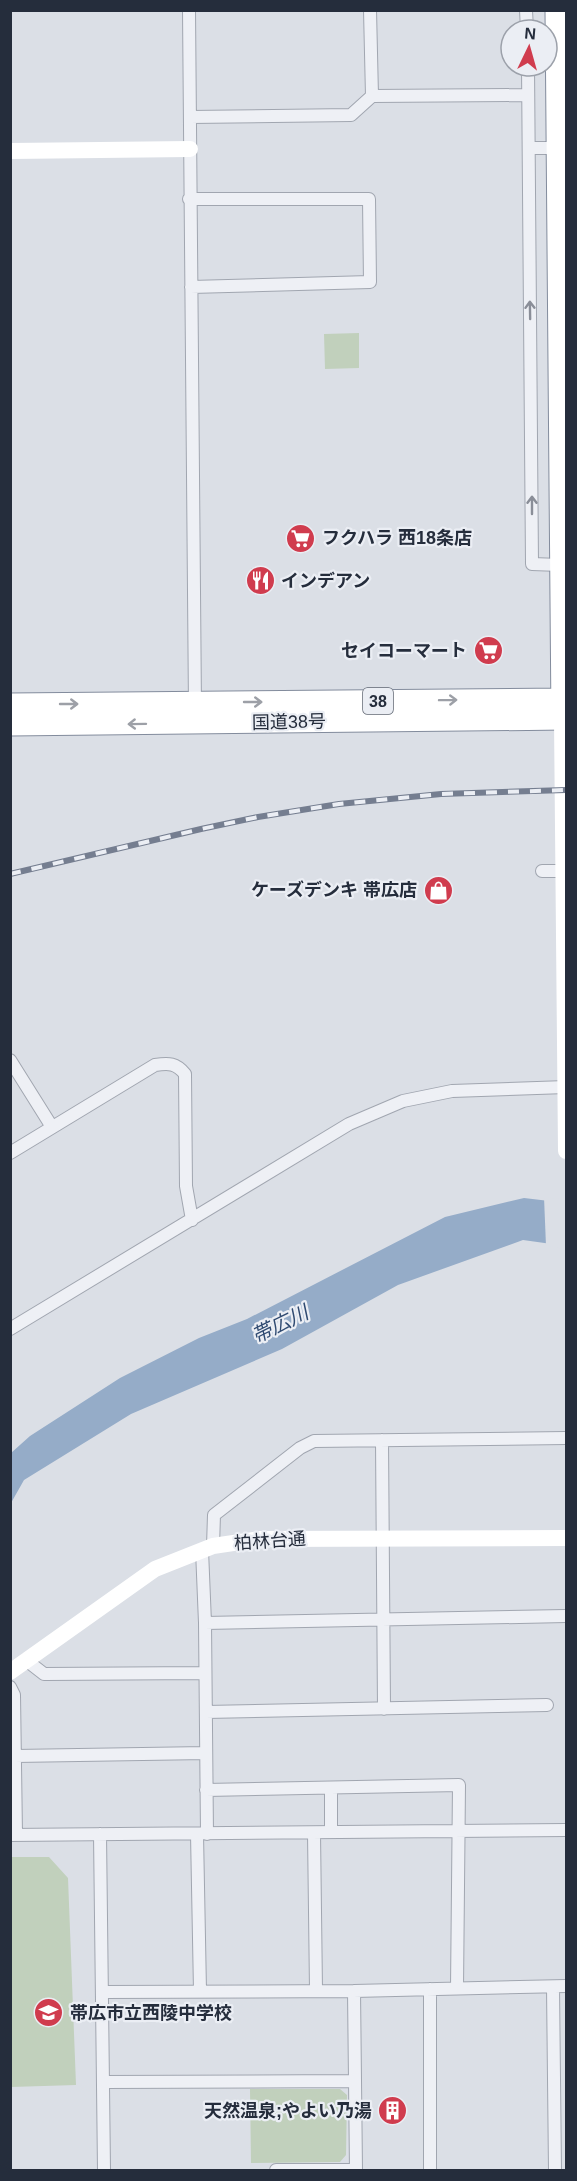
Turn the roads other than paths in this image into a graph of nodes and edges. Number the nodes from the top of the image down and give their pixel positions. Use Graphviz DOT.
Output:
graph roads {
  1 [pos="189,10"];
  2 [pos="370,10"];
  3 [pos="556,10"];
  4 [pos="528,78"];
  5 [pos="528,95"];
  6 [pos="372,96"];
  7 [pos="190,117"];
  8 [pos="529,148"];
  9 [pos="562,148"];
  10 [pos="190,149"];
  11 [pos="10,151"];
  12 [pos="189,199"];
  13 [pos="191,286"];
  14 [pos="560,565"];
  15 [pos="10,704"];
  16 [pos="564,709"];
  17 [pos="195,713"];
  18 [pos="10,725"];
  19 [pos="542,871"];
  20 [pos="565,871"];
  21 [pos="566,980"];
  22 [pos="10,1060"];
  23 [pos="566,1087"];
  24 [pos="52,1127"];
  25 [pos="566,1146"];
  26 [pos="567,1151"];
  27 [pos="10,1153"];
  28 [pos="192,1220"];
  29 [pos="10,1329"];
  30 [pos="567,1438"];
  31 [pos="382,1440"];
  32 [pos="381,1538"];
  33 [pos="567,1538"];
  34 [pos="208,1548"];
  35 [pos="567,1616"];
  36 [pos="383,1618"];
  37 [pos="205,1623"];
  38 [pos="26,1660"];
  39 [pos="10,1672"];
  40 [pos="205,1673"];
  41 [pos="10,1687"];
  42 [pos="547,1705"];
  43 [pos="384,1709"];
  44 [pos="206,1712"];
  45 [pos="206,1753"];
  46 [pos="15,1756"];
  47 [pos="331,1788"];
  48 [pos="206,1790"];
  49 [pos="459,1830"];
  50 [pos="567,1830"];
  51 [pos="331,1832"];
  52 [pos="314,1833"];
  53 [pos="13,1834"];
  54 [pos="100,1834"];
  55 [pos="202,1834"];
  56 [pos="567,1986"];
  57 [pos="553,1987"];
  58 [pos="457,1988"];
  59 [pos="430,1989"];
  60 [pos="316,1990"];
  61 [pos="354,1990"];
  62 [pos="200,1991"];
  63 [pos="102,1992"];
  64 [pos="354,2081"];
  65 [pos="103,2082"];
  66 [pos="104,2170"];
  67 [pos="276,2170"];
  68 [pos="356,2170"];
  69 [pos="430,2170"];
  70 [pos="555,2170"];
  1 -- 7 [label="street"];
  2 -- 6 [label="street"];
  3 -- 9 [label="highway"];
  4 -- 5 [label="street"];
  5 -- 6 [label="street"];
  5 -- 8 [label="street"];
  6 -- 7 [label="street"];
  7 -- 10 [label="street"];
  8 -- 9 [label="street"];
  14 -- 8 [label="street, one-way"];
  9 -- 14 [label="highway"];
  10 -- 11 [label="street"];
  10 -- 12 [label="street"];
  12 -- 13 [label="street"];
  12 -- 13 [label="street"];
  13 -- 17 [label="street"];
  14 -- 16 [label="highway"];
  15 -- 17 [label="highway, 国道38号 / 38, one-way"];
  16 -- 17 [label="highway, 国道38号 / 38"];
  16 -- 20 [label="street"];
  17 -- 18 [label="highway, 国道38号 / 38, one-way"];
  19 -- 20 [label="street"];
  20 -- 21 [label="street"];
  21 -- 23 [label="street"];
  22 -- 24 [label="street"];
  23 -- 25 [label="street"];
  23 -- 28 [label="street"];
  24 -- 27 [label="street"];
  24 -- 28 [label="street"];
  25 -- 26 [label="street"];
  28 -- 29 [label="street"];
  30 -- 31 [label="street"];
  31 -- 32 [label="street"];
  31 -- 34 [label="street"];
  32 -- 33 [label="street, 柏林台通"];
  32 -- 34 [label="street, 柏林台通"];
  32 -- 36 [label="street"];
  34 -- 37 [label="street"];
  34 -- 38 [label="street, 柏林台通"];
  35 -- 36 [label="street"];
  36 -- 37 [label="street"];
  36 -- 43 [label="street"];
  37 -- 40 [label="street"];
  38 -- 39 [label="street, 柏林台通"];
  38 -- 40 [label="street"];
  40 -- 44 [label="street"];
  41 -- 46 [label="street"];
  42 -- 43 [label="street"];
  43 -- 44 [label="street"];
  44 -- 45 [label="street"];
  45 -- 46 [label="street"];
  45 -- 48 [label="street"];
  46 -- 53 [label="street"];
  47 -- 48 [label="street"];
  47 -- 49 [label="street"];
  47 -- 51 [label="street"];
  48 -- 55 [label="street"];
  49 -- 50 [label="street"];
  49 -- 51 [label="street"];
  49 -- 58 [label="street"];
  51 -- 52 [label="street"];
  52 -- 55 [label="street"];
  52 -- 60 [label="street"];
  53 -- 54 [label="street"];
  54 -- 55 [label="street"];
  54 -- 63 [label="street"];
  55 -- 62 [label="street"];
  56 -- 57 [label="street"];
  57 -- 58 [label="street"];
  57 -- 70 [label="street"];
  58 -- 59 [label="street"];
  59 -- 61 [label="street"];
  59 -- 69 [label="street"];
  60 -- 61 [label="street"];
  60 -- 62 [label="street"];
  61 -- 64 [label="street"];
  62 -- 63 [label="street"];
  63 -- 65 [label="street"];
  64 -- 65 [label="street"];
  64 -- 68 [label="street"];
  65 -- 66 [label="street"];
  67 -- 68 [label="street"];
}
